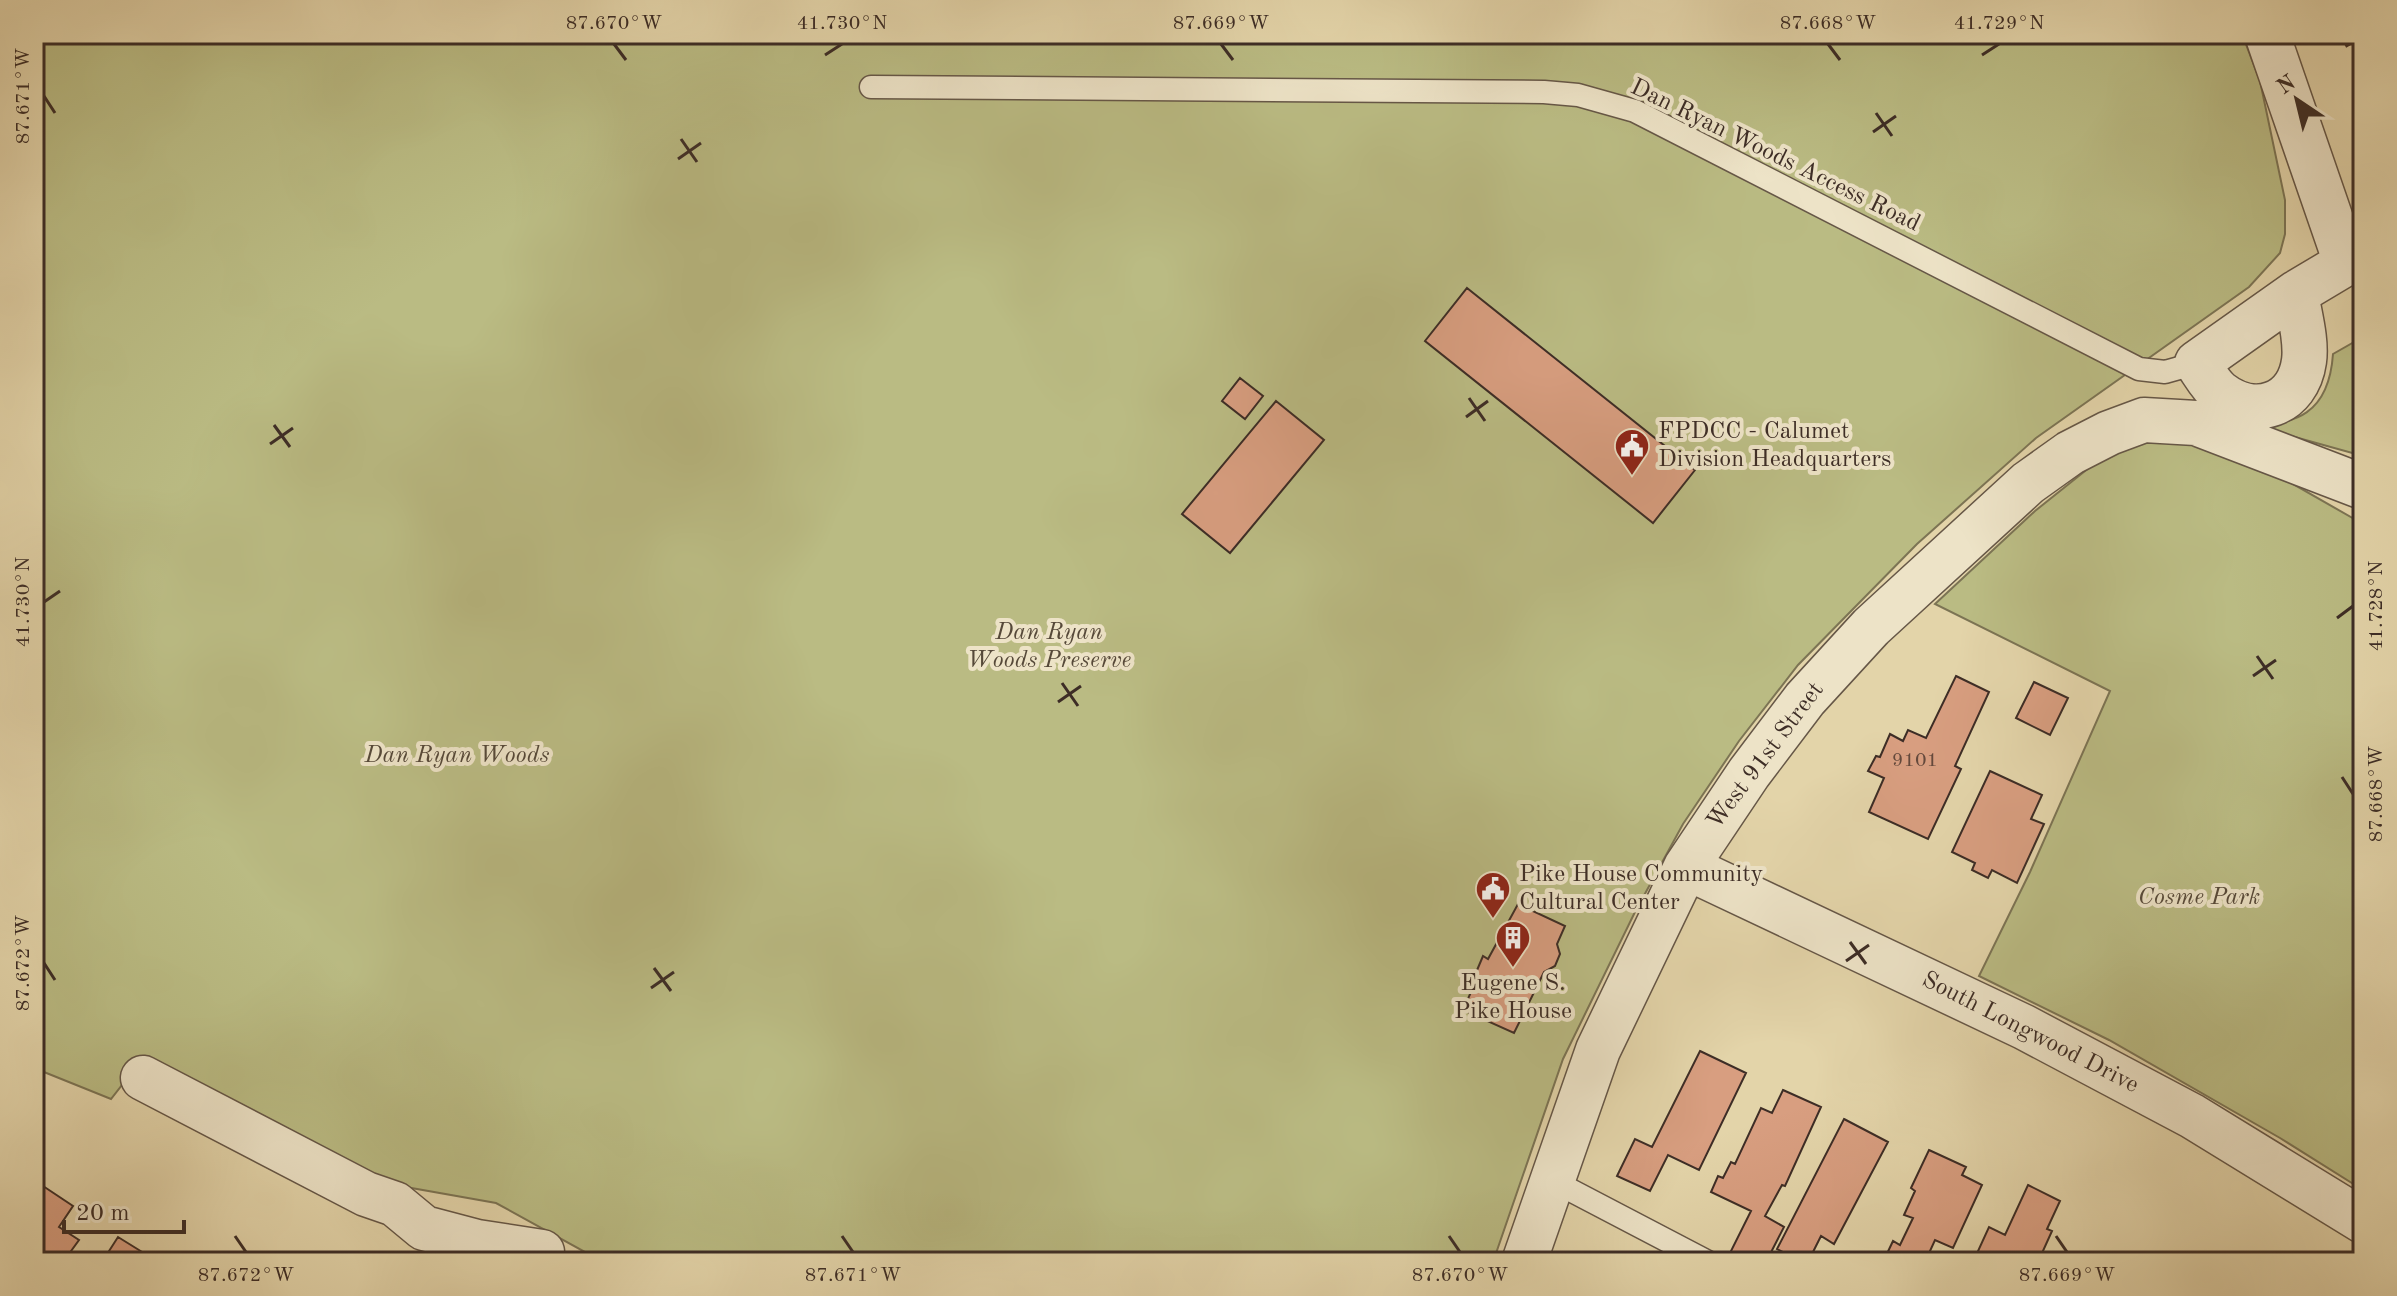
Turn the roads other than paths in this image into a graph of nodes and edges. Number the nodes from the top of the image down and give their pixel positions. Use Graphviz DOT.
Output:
graph roads {
  1 [pos="2267,34"];
  2 [pos="871,87"];
  3 [pos="2354,258"];
  4 [pos="2296,293"];
  5 [pos="2197,363"];
  6 [pos="2363,487"];
  7 [pos="1686,867"];
  8 [pos="143,1078"];
  9 [pos="1553,1181"];
  10 [pos="2363,1221"];
  11 [pos="552,1257"];
  12 [pos="1524,1262"];
  13 [pos="1708,1262"];
  1 -- 3 [label="street"];
  2 -- 5 [label="lane, Dan Ryan Woods Access Road"];
  3 -- 4 [label="street"];
  4 -- 5 [label="street"];
  4 -- 5 [label="street"];
  6 -- 7 [label="street, West 91st Street"];
  7 -- 9 [label="street, West 91st Street"];
  7 -- 10 [label="street, South Longwood Drive"];
  8 -- 11 [label="street"];
  9 -- 12 [label="street, West 91st Street"];
  9 -- 13 [label="lane"];
}
